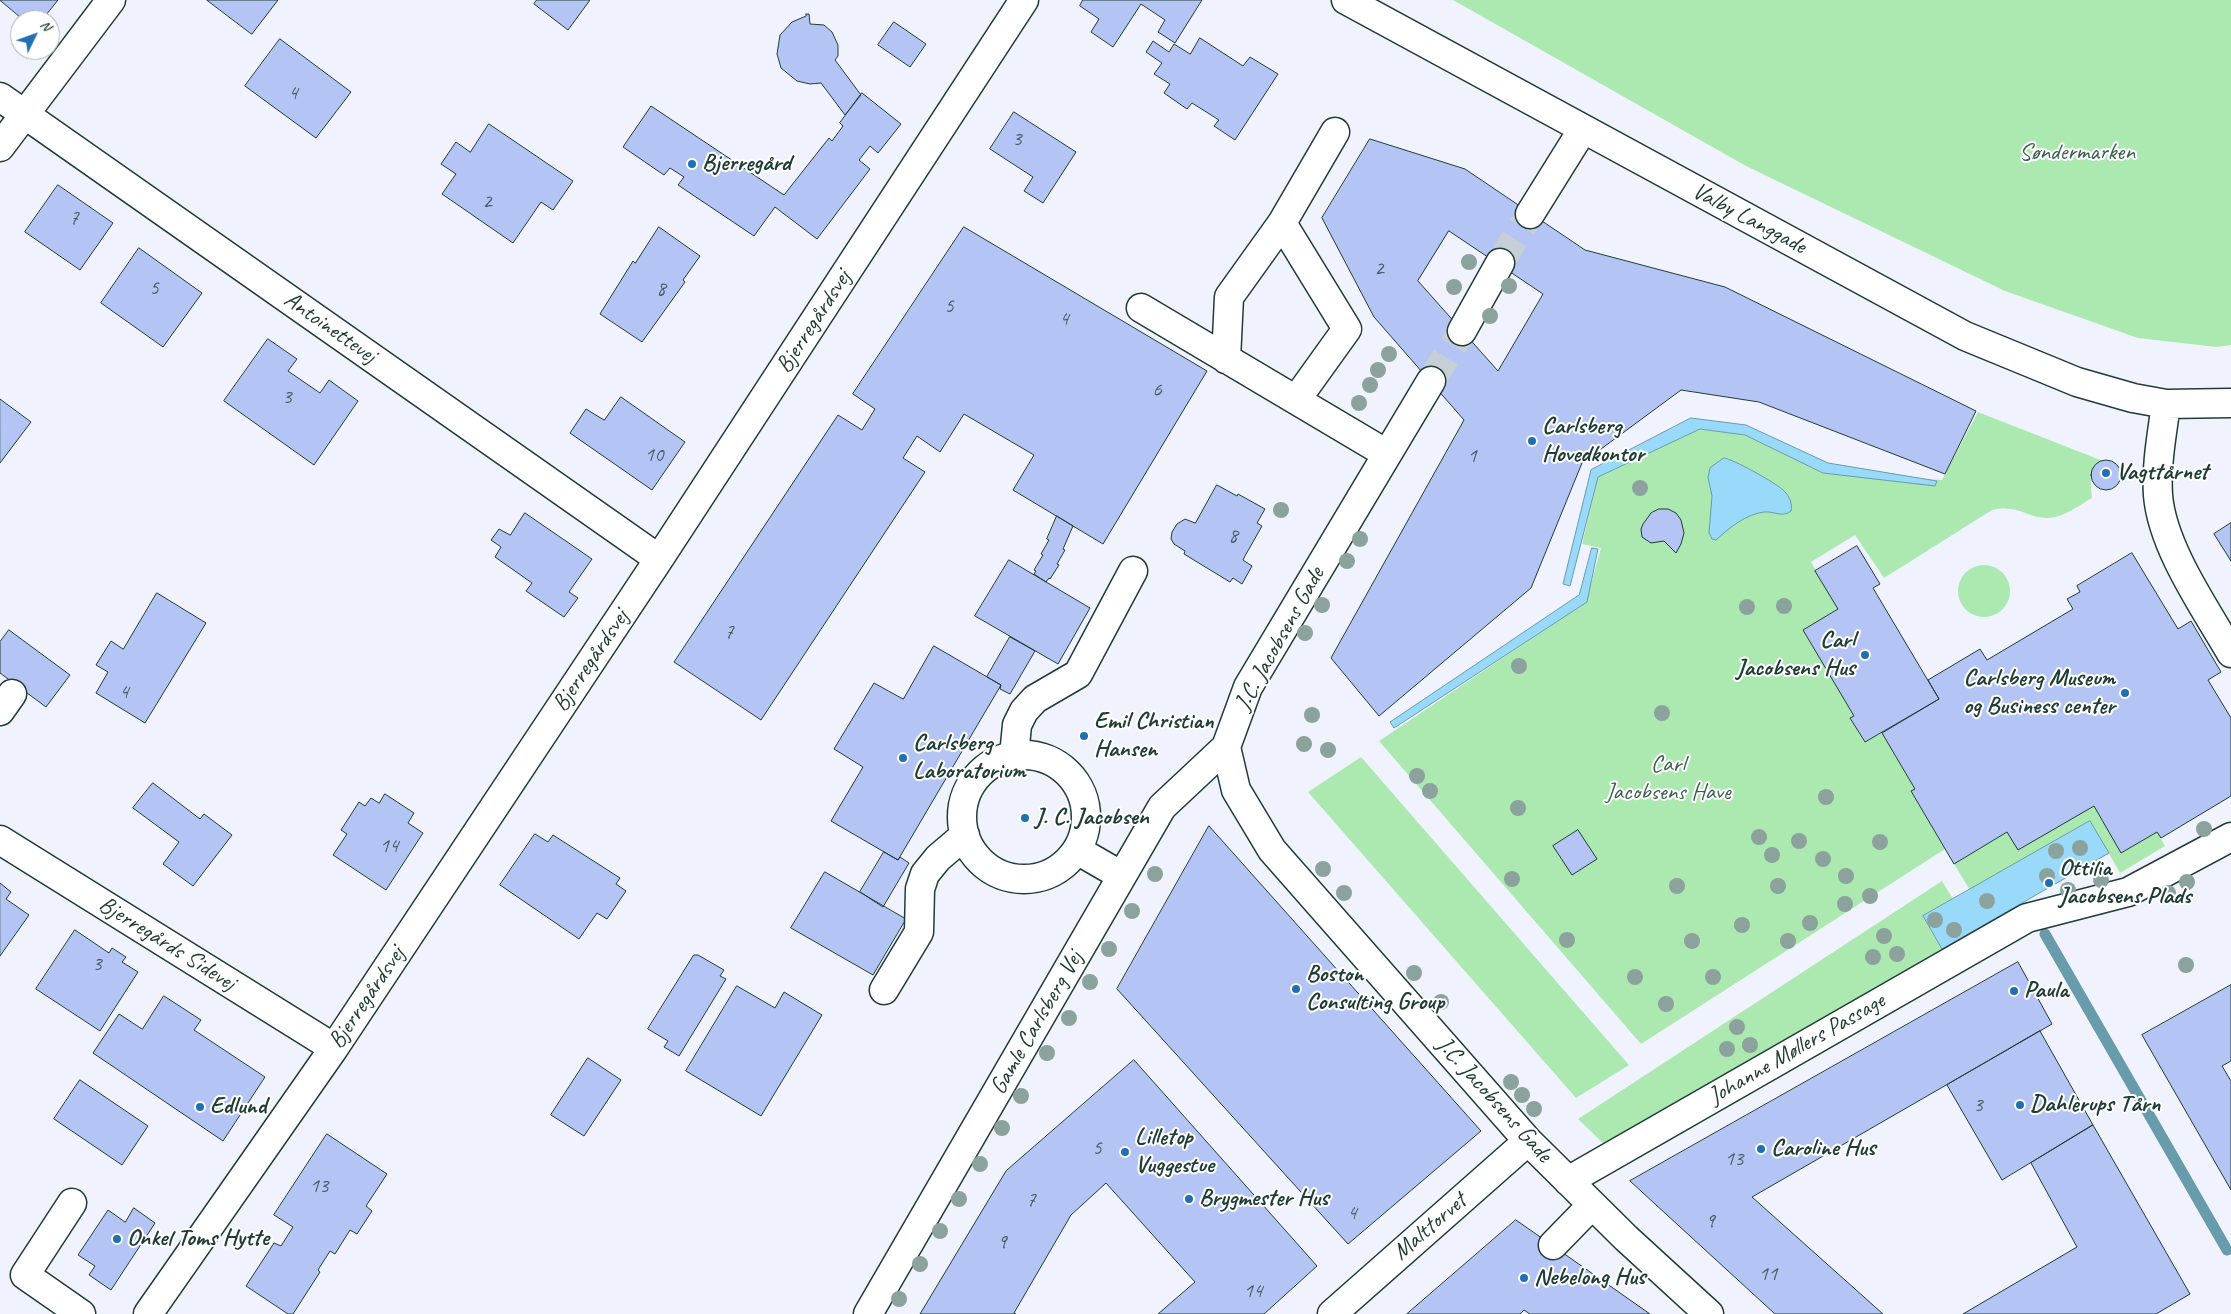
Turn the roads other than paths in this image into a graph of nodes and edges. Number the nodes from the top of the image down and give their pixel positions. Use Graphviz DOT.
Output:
graph roads {
  1 [pos="111,0"];
  2 [pos="1024,0"];
  3 [pos="1346,0"];
  4 [pos="0,97"];
  5 [pos="24,114"];
  6 [pos="1583,129"];
  7 [pos="1335,132"];
  8 [pos="0,147"];
  9 [pos="1530,214"];
  10 [pos="1282,223"];
  11 [pos="1500,263"];
  12 [pos="1141,308"];
  13 [pos="1462,331"];
  14 [pos="1226,359"];
  15 [pos="1431,381"];
  16 [pos="1296,400"];
  17 [pos="2231,403"];
  18 [pos="2166,404"];
  19 [pos="1387,454"];
  20 [pos="659,559"];
  21 [pos="1133,571"];
  22 [pos="2231,653"];
  23 [pos="1226,748"];
  24 [pos="1014,756"];
  25 [pos="965,836"];
  26 [pos="2231,837"];
  27 [pos="0,840"];
  28 [pos="1077,850"];
  29 [pos="1122,876"];
  30 [pos="884,990"];
  31 [pos="334,1048"];
  32 [pos="1528,1141"];
  33 [pos="1568,1181"];
  34 [pos="72,1203"];
  35 [pos="1592,1205"];
  36 [pos="1553,1245"];
  37 [pos="81,1314"];
  38 [pos="148,1314"];
  39 [pos="868,1314"];
  40 [pos="1332,1314"];
  41 [pos="1709,1314"];
  1 -- 5 [label="street"];
  2 -- 20 [label="street, Bjerregårdsvej"];
  3 -- 6 [label="street, Valby Langgade"];
  4 -- 5 [label="street, Antoinettevej"];
  5 -- 8 [label="street"];
  5 -- 20 [label="street, Antoinettevej"];
  6 -- 9 [label="street"];
  6 -- 18 [label="street, Valby Langgade"];
  7 -- 10 [label="street"];
  10 -- 14 [label="street"];
  10 -- 16 [label="street"];
  11 -- 13 [label="street"];
  12 -- 14 [label="street"];
  14 -- 16 [label="street"];
  15 -- 19 [label="street, J.C. Jacobsens Gade"];
  16 -- 19 [label="street"];
  17 -- 18 [label="street, Valby Langgade"];
  18 -- 22 [label="street"];
  19 -- 23 [label="street, J.C. Jacobsens Gade"];
  20 -- 31 [label="street, Bjerregårdsvej"];
  21 -- 24 [label="street"];
  23 -- 29 [label="street, Gamle Carlsberg Vej"];
  23 -- 32 [label="street, J.C. Jacobsens Gade"];
  24 -- 25 [label="street"];
  24 -- 28 [label="street"];
  25 -- 28 [label="street"];
  25 -- 30 [label="street"];
  26 -- 33 [label="street, Johanne Møllers Passage"];
  27 -- 31 [label="street, Bjerregårds Sidevej"];
  28 -- 29 [label="street"];
  29 -- 39 [label="street, Gamle Carlsberg Vej"];
  31 -- 38 [label="street, Bjerregårdsvej"];
  32 -- 33 [label="street, J.C. Jacobsens Gade"];
  32 -- 40 [label="street, Malttorvet"];
  33 -- 35 [label="street, J.C. Jacobsens Gade"];
  34 -- 37 [label="street"];
  35 -- 36 [label="street"];
  35 -- 41 [label="street, J.C. Jacobsens Gade"];
}
